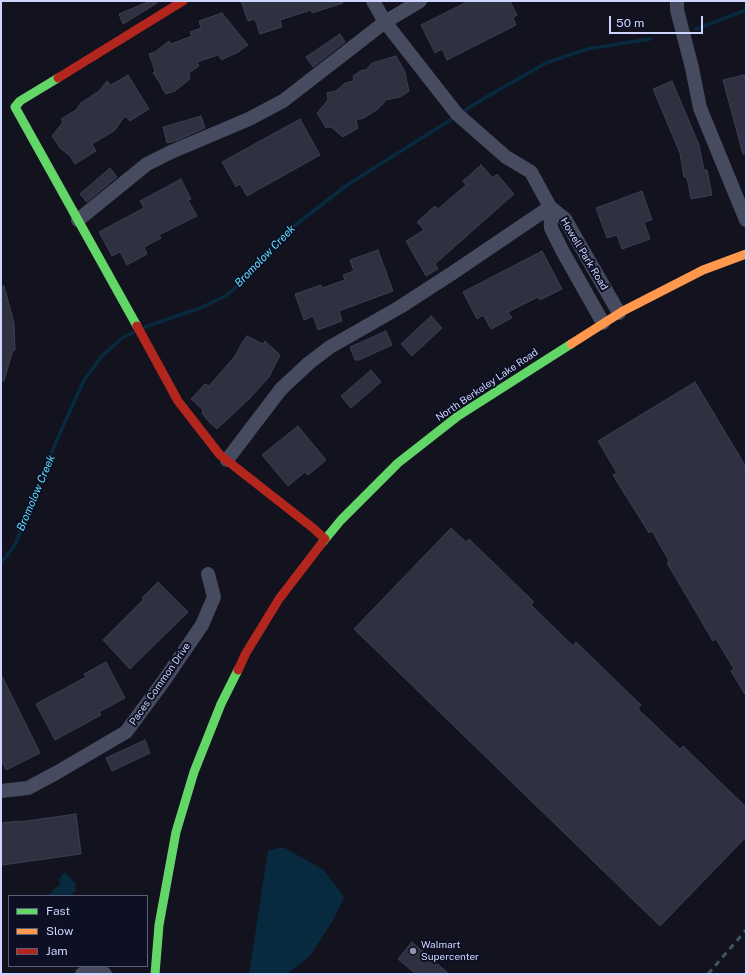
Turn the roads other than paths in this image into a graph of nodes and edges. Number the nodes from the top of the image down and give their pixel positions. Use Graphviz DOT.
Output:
graph roads {
  1 [pos="183,1"];
  2 [pos="373,1"];
  3 [pos="420,1"];
  4 [pos="677,1"];
  5 [pos="386,22"];
  6 [pos="550,207"];
  7 [pos="78,220"];
  8 [pos="746,220"];
  9 [pos="574,234"];
  10 [pos="559,243"];
  11 [pos="746,254"];
  12 [pos="588,259"];
  13 [pos="572,268"];
  14 [pos="619,314"];
  15 [pos="603,323"];
  16 [pos="227,460"];
  17 [pos="324,539"];
  18 [pos="208,574"];
  19 [pos="1,791"];
  20 [pos="82,974"];
  21 [pos="105,974"];
  22 [pos="155,974"];
  1 -- 7 [label="street"];
  2 -- 5 [label="street"];
  3 -- 5 [label="street"];
  4 -- 8 [label="street"];
  5 -- 6 [label="street"];
  5 -- 7 [label="street"];
  6 -- 9 [label="street, Howell Park Road"];
  6 -- 10 [label="street, Howell Park Road"];
  6 -- 16 [label="street"];
  7 -- 16 [label="street"];
  9 -- 10 [label="street"];
  9 -- 12 [label="street, Howell Park Road"];
  10 -- 13 [label="street, Howell Park Road"];
  11 -- 14 [label="street, North Berkeley Lake Road"];
  12 -- 13 [label="street"];
  12 -- 14 [label="street, Howell Park Road"];
  13 -- 15 [label="street, Howell Park Road"];
  14 -- 15 [label="street, North Berkeley Lake Road"];
  15 -- 17 [label="street, North Berkeley Lake Road"];
  16 -- 17 [label="street"];
  17 -- 22 [label="street, North Berkeley Lake Road"];
  18 -- 19 [label="street, Paces Common Drive"];
  20 -- 21 [label="street"];
}
